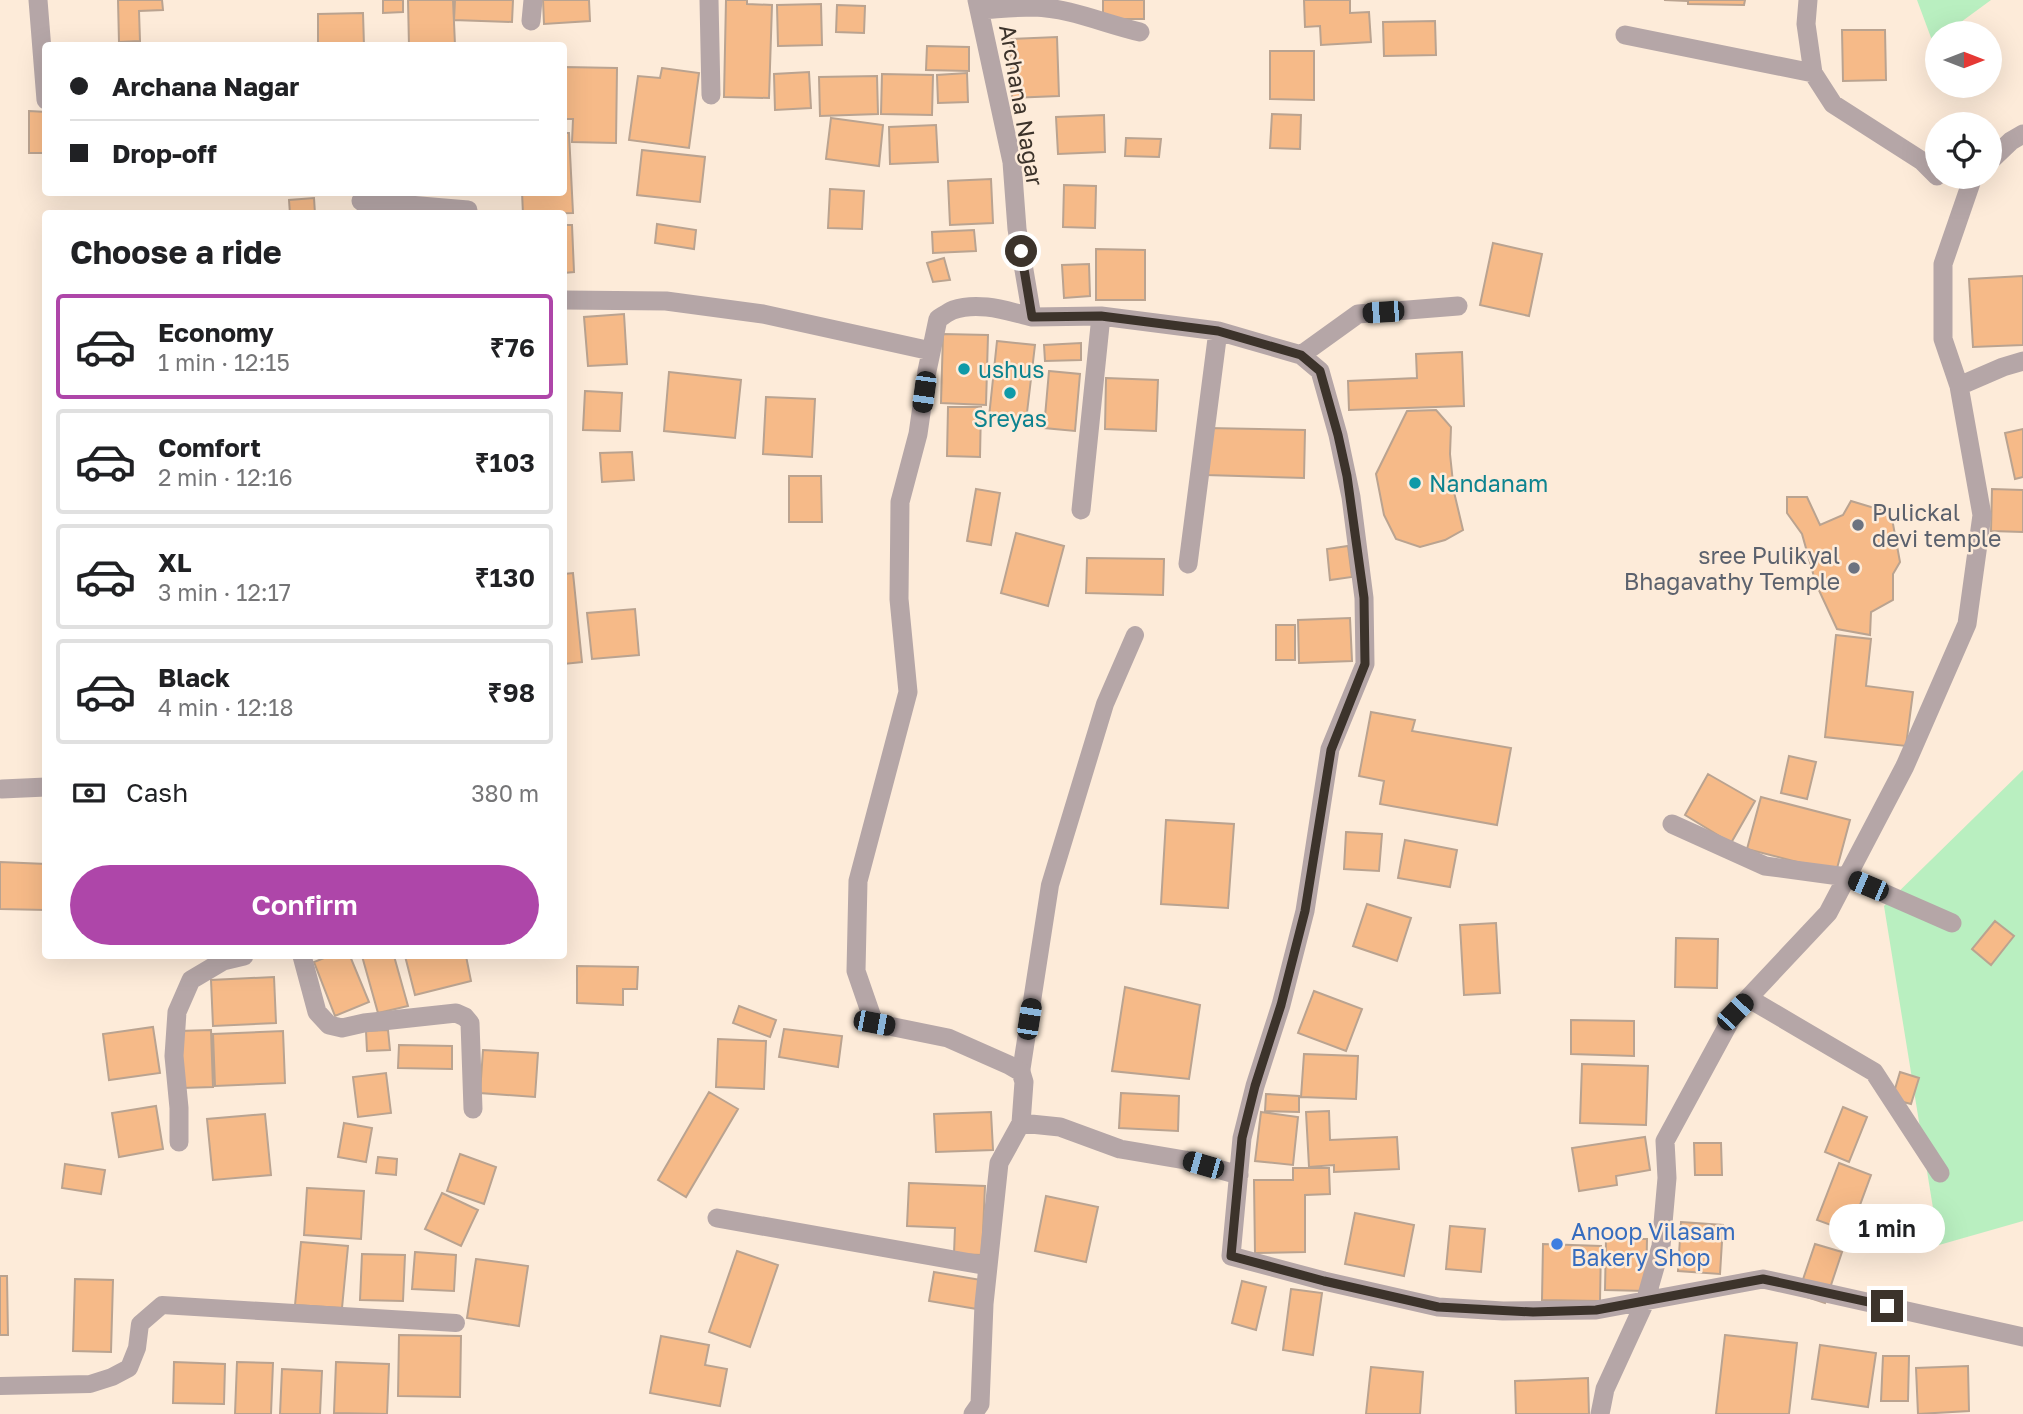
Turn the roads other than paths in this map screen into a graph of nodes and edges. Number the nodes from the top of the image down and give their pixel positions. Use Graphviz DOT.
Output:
graph roads {
  1 [pos="38,0"];
  2 [pos="533,0"];
  3 [pos="709,0"];
  4 [pos="1808,0"];
  5 [pos="978,5"];
  6 [pos="531,21"];
  7 [pos="1140,32"];
  8 [pos="1625,35"];
  9 [pos="42,50"];
  10 [pos="1814,73"];
  11 [pos="711,95"];
  12 [pos="2023,134"];
  13 [pos="2002,150"];
  14 [pos="1925,164"];
  15 [pos="1952,189"];
  16 [pos="1968,189"];
  17 [pos="361,201"];
  18 [pos="1964,201"];
  19 [pos="457,210"];
  20 [pos="567,300"];
  21 [pos="1458,306"];
  22 [pos="1101,316"];
  23 [pos="1032,317"];
  24 [pos="1218,331"];
  25 [pos="931,351"];
  26 [pos="1301,355"];
  27 [pos="2023,360"];
  28 [pos="1959,386"];
  29 [pos="1081,510"];
  30 [pos="1188,564"];
  31 [pos="1135,635"];
  32 [pos="42,787"];
  33 [pos="2,789"];
  34 [pos="1672,824"];
  35 [pos="1847,877"];
  36 [pos="1952,923"];
  37 [pos="231,959"];
  38 [pos="303,959"];
  39 [pos="1748,999"];
  40 [pos="1021,1072"];
  41 [pos="472,1109"];
  42 [pos="1021,1123"];
  43 [pos="180,1142"];
  44 [pos="1940,1173"];
  45 [pos="1239,1175"];
  46 [pos="716,1218"];
  47 [pos="988,1266"];
  48 [pos="1645,1302"];
  49 [pos="456,1323"];
  50 [pos="2023,1337"];
  51 [pos="0,1386"];
  52 [pos="973,1414"];
  53 [pos="1600,1414"];
  1 -- 9 [label="street"];
  2 -- 6 [label="street"];
  3 -- 11 [label="street"];
  4 -- 10 [label="street"];
  5 -- 7 [label="street"];
  5 -- 23 [label="street, Archana Nagar"];
  8 -- 10 [label="street"];
  10 -- 14 [label="street"];
  12 -- 13 [label="street"];
  15 -- 18 [label="street"];
  16 -- 18 [label="street"];
  17 -- 19 [label="street"];
  18 -- 28 [label="street"];
  20 -- 25 [label="street"];
  21 -- 26 [label="street"];
  22 -- 23 [label="street"];
  22 -- 24 [label="street"];
  22 -- 29 [label="street"];
  23 -- 25 [label="street"];
  24 -- 26 [label="street"];
  24 -- 30 [label="street"];
  25 -- 40 [label="street"];
  26 -- 45 [label="street"];
  27 -- 28 [label="street"];
  28 -- 35 [label="street"];
  31 -- 40 [label="lane"];
  32 -- 33 [label="street"];
  34 -- 35 [label="street"];
  35 -- 36 [label="street"];
  35 -- 39 [label="street"];
  37 -- 43 [label="street"];
  38 -- 41 [label="street"];
  39 -- 44 [label="street"];
  39 -- 48 [label="street"];
  40 -- 42 [label="street"];
  42 -- 45 [label="street"];
  42 -- 47 [label="street"];
  45 -- 48 [label="street"];
  46 -- 47 [label="street"];
  47 -- 52 [label="street"];
  48 -- 50 [label="street"];
  48 -- 53 [label="street"];
  49 -- 51 [label="lane"];
}
